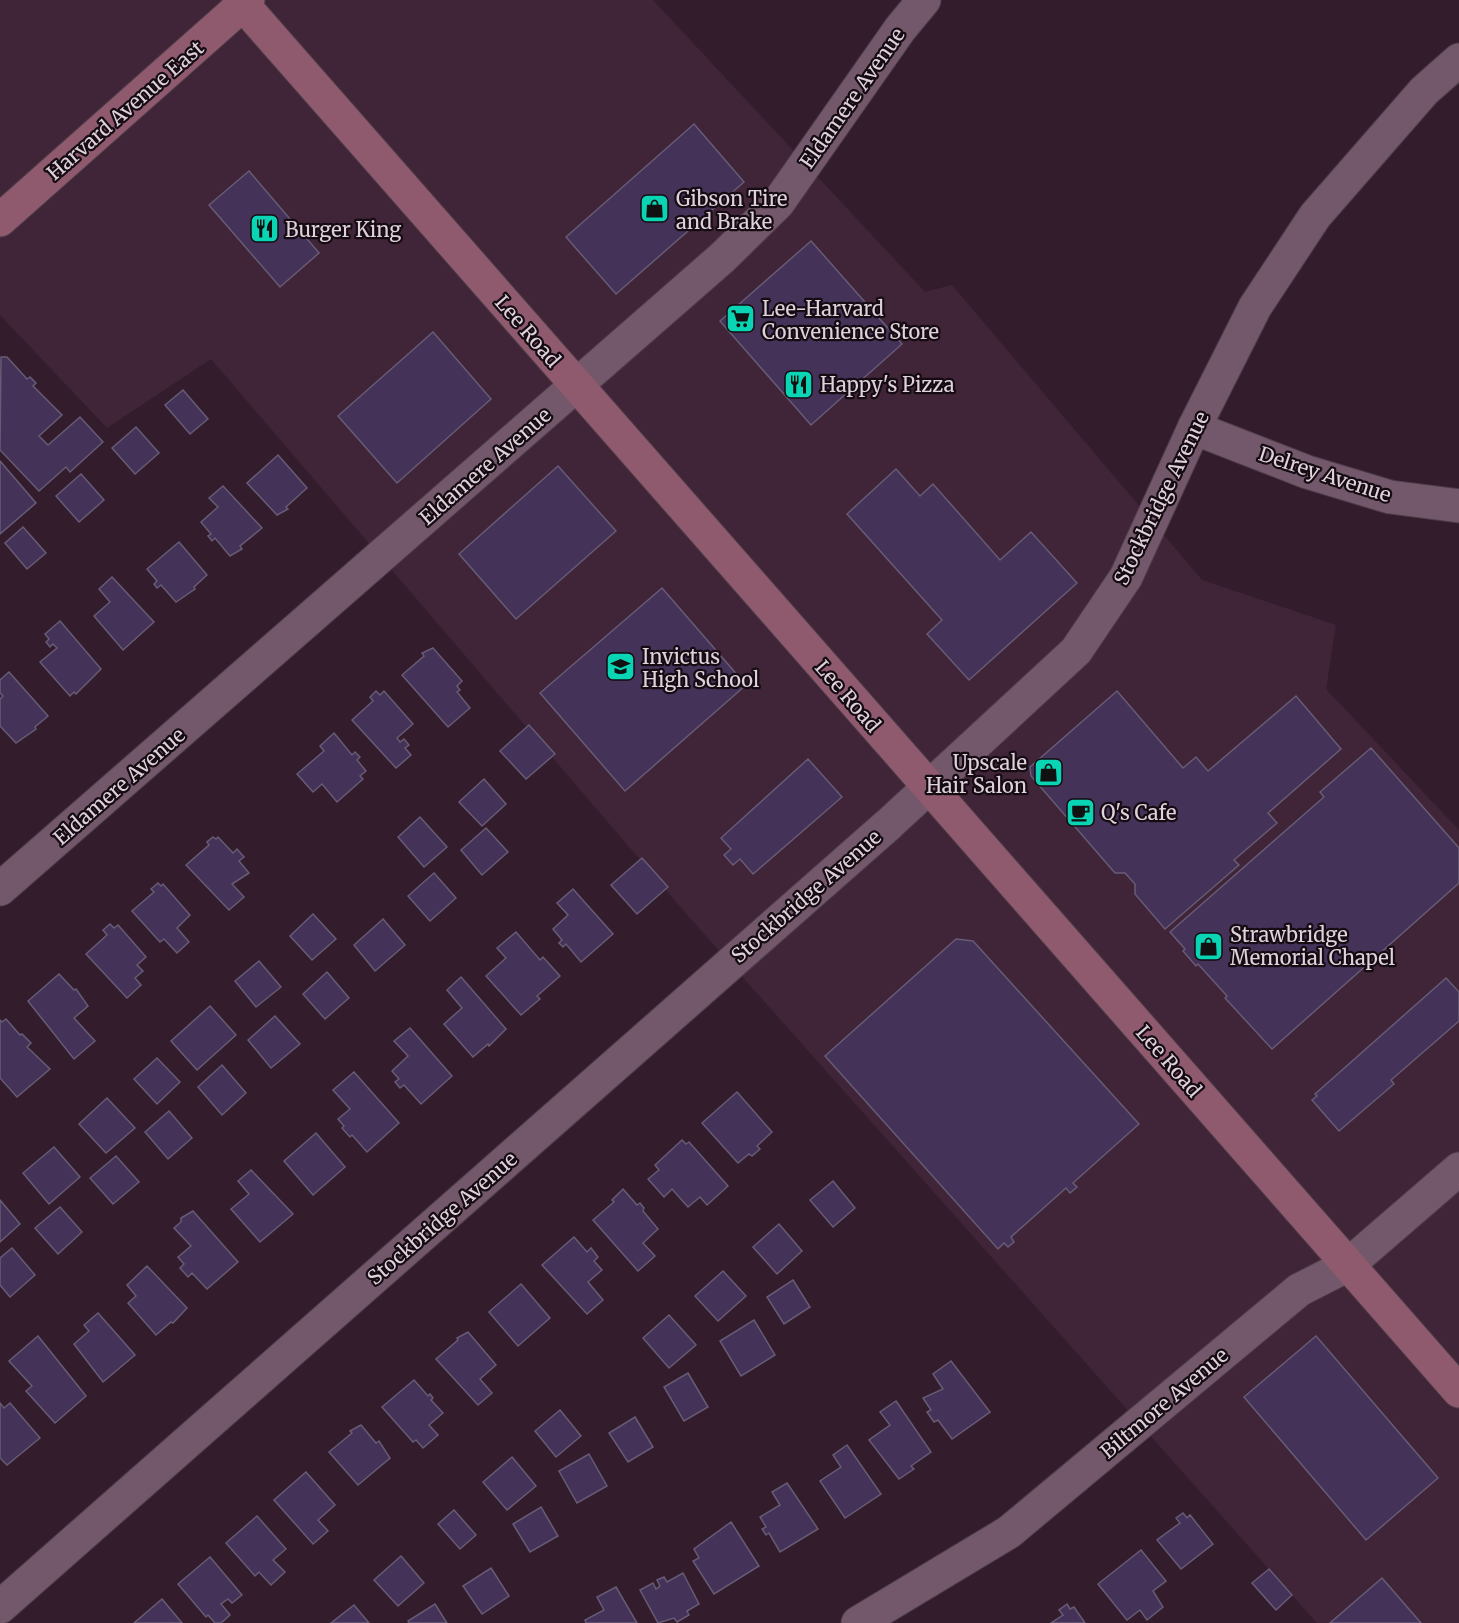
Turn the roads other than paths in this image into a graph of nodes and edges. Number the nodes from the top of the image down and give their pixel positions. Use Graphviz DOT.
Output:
graph roads {
  1 [pos="924,0"];
  2 [pos="243,2"];
  3 [pos="1459,60"];
  4 [pos="0,219"];
  5 [pos="577,387"];
  6 [pos="1194,428"];
  7 [pos="1459,506"];
  8 [pos="929,788"];
  9 [pos="0,889"];
  10 [pos="1459,1168"];
  11 [pos="1348,1265"];
  12 [pos="1459,1391"];
  13 [pos="0,1607"];
  14 [pos="858,1623"];
  1 -- 5 [label="street, Eldamere Avenue"];
  2 -- 4 [label="main road, Harvard Avenue East"];
  2 -- 5 [label="main road, Lee Road"];
  3 -- 6 [label="street, Stockbridge Avenue"];
  5 -- 8 [label="main road, Lee Road"];
  5 -- 9 [label="street, Eldamere Avenue"];
  6 -- 7 [label="street, Delrey Avenue"];
  6 -- 8 [label="street, Stockbridge Avenue"];
  8 -- 11 [label="main road, Lee Road"];
  8 -- 13 [label="street, Stockbridge Avenue"];
  10 -- 11 [label="street, Biltmore Avenue"];
  11 -- 12 [label="main road, Lee Road"];
  11 -- 14 [label="street, Biltmore Avenue"];
}
